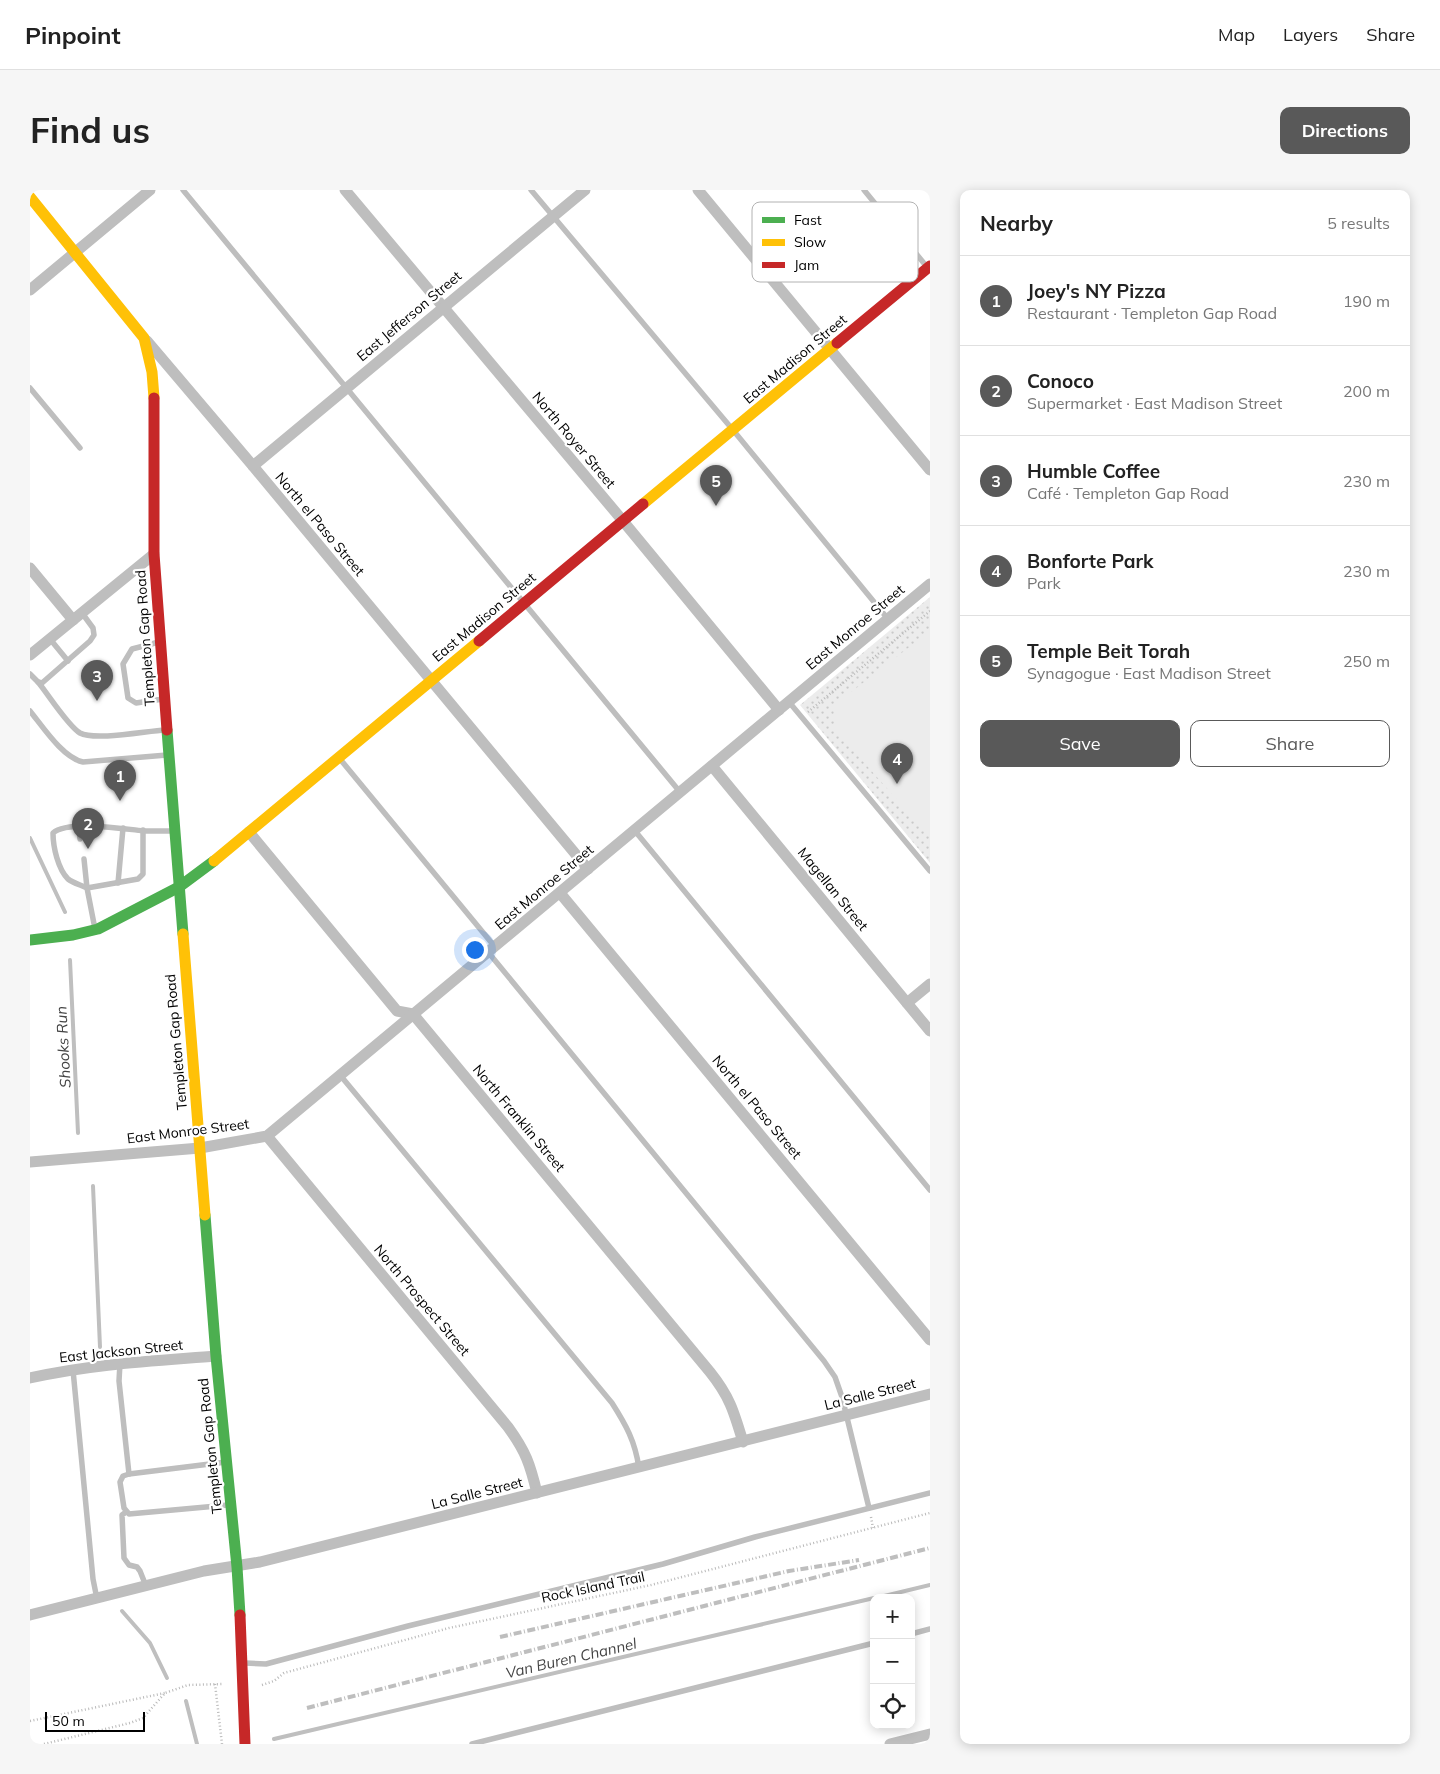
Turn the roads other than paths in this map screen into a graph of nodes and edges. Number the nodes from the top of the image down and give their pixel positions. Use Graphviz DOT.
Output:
graph roads {
  1 [pos="150,190"];
  2 [pos="184,190"];
  3 [pos="345,190"];
  4 [pos="531,190"];
  5 [pos="585,190"];
  6 [pos="698,190"];
  7 [pos="864,190"];
  8 [pos="30,197"];
  9 [pos="874,202"];
  10 [pos="553,217"];
  11 [pos="76,253"];
  12 [pos="752,255"];
  13 [pos="918,255"];
  14 [pos="929,268"];
  15 [pos="918,277"];
  16 [pos="774,282"];
  17 [pos="912,282"];
  18 [pos="30,290"];
  19 [pos="443,308"];
  20 [pos="144,338"];
  21 [pos="830,349"];
  22 [pos="347,387"];
  23 [pos="30,388"];
  24 [pos="733,430"];
  25 [pos="80,448"];
  26 [pos="252,466"];
  27 [pos="930,470"];
  28 [pos="624,521"];
  29 [pos="154,554"];
  30 [pos="30,568"];
  31 [pos="930,584"];
  32 [pos="525,602"];
  33 [pos="77,616"];
  34 [pos="888,619"];
  35 [pos="50,639"];
  36 [pos="161,641"];
  37 [pos="30,655"];
  38 [pos="68,661"];
  39 [pos="30,674"];
  40 [pos="432,681"];
  41 [pos="38,682"];
  42 [pos="165,698"];
  43 [pos="789,702"];
  44 [pos="779,710"];
  45 [pos="30,711"];
  46 [pos="167,730"];
  47 [pos="169,754"];
  48 [pos="339,758"];
  49 [pos="712,766"];
  50 [pos="681,792"];
  51 [pos="79,827"];
  52 [pos="123,828"];
  53 [pos="143,830"];
  54 [pos="174,831"];
  55 [pos="634,831"];
  56 [pos="249,832"];
  57 [pos="80,839"];
  58 [pos="84,859"];
  59 [pos="588,869"];
  60 [pos="930,871"];
  61 [pos="118,883"];
  62 [pos="178,887"];
  63 [pos="87,888"];
  64 [pos="560,893"];
  65 [pos="95,930"];
  66 [pos="30,940"];
  67 [pos="491,950"];
  68 [pos="930,984"];
  69 [pos="907,1003"];
  70 [pos="413,1014"];
  71 [pos="930,1031"];
  72 [pos="340,1076"];
  73 [pos="267,1136"];
  74 [pos="200,1148"];
  75 [pos="30,1162"];
  76 [pos="930,1190"];
  77 [pos="930,1340"];
  78 [pos="216,1356"];
  79 [pos="120,1363"];
  80 [pos="73,1370"];
  81 [pos="30,1378"];
  82 [pos="930,1394"];
  83 [pos="845,1415"];
  84 [pos="743,1442"];
  85 [pos="226,1462"];
  86 [pos="639,1468"];
  87 [pos="128,1474"];
  88 [pos="537,1493"];
  89 [pos="930,1493"];
  90 [pos="230,1504"];
  91 [pos="869,1508"];
  92 [pos="126,1512"];
  93 [pos="237,1567"];
  94 [pos="146,1586"];
  95 [pos="97,1598"];
  96 [pos="30,1615"];
  97 [pos="930,1629"];
  98 [pos="915,1633"];
  99 [pos="870,1644"];
  100 [pos="243,1663"];
  101 [pos="930,1734"];
  102 [pos="246,1744"];
  103 [pos="472,1744"];
  104 [pos="890,1744"];
  1 -- 11 [label="street"];
  2 -- 22 [label="lane"];
  3 -- 19 [label="street, North Royer Street"];
  4 -- 10 [label="lane"];
  5 -- 10 [label="street, East Jefferson Street"];
  6 -- 12 [label="street"];
  7 -- 9 [label="lane"];
  8 -- 11 [label="street, North el Paso Street"];
  10 -- 19 [label="street, East Jefferson Street"];
  10 -- 24 [label="lane"];
  11 -- 18 [label="street"];
  11 -- 20 [label="street, North el Paso Street"];
  13 -- 14 [label="lane"];
  14 -- 15 [label="street, East Madison Street"];
  16 -- 21 [label="street"];
  17 -- 21 [label="street, East Madison Street"];
  19 -- 22 [label="street, East Jefferson Street"];
  19 -- 28 [label="street, North Royer Street"];
  20 -- 26 [label="street, North el Paso Street"];
  20 -- 29 [label="street, Templeton Gap Road"];
  21 -- 24 [label="street, East Madison Street"];
  21 -- 27 [label="street"];
  22 -- 26 [label="street, East Jefferson Street"];
  22 -- 32 [label="lane"];
  23 -- 25 [label="lane"];
  24 -- 28 [label="street, East Madison Street"];
  24 -- 34 [label="lane"];
  26 -- 40 [label="street, North el Paso Street"];
  28 -- 32 [label="street, East Madison Street"];
  28 -- 44 [label="street, North Royer Street"];
  29 -- 33 [label="street"];
  29 -- 36 [label="street, Templeton Gap Road"];
  30 -- 33 [label="street"];
  31 -- 34 [label="street, East Monroe Street"];
  32 -- 40 [label="street, East Madison Street"];
  32 -- 50 [label="lane"];
  33 -- 35 [label="street"];
  33 -- 38 [label="lane"];
  34 -- 43 [label="street, East Monroe Street"];
  35 -- 37 [label="street"];
  35 -- 38 [label="lane"];
  36 -- 42 [label="street, Templeton Gap Road"];
  36 -- 42 [label="lane"];
  38 -- 41 [label="lane"];
  39 -- 41 [label="lane"];
  40 -- 48 [label="street, East Madison Street"];
  40 -- 59 [label="street, North el Paso Street"];
  41 -- 46 [label="lane"];
  42 -- 46 [label="street, Templeton Gap Road"];
  43 -- 44 [label="street, East Monroe Street"];
  43 -- 60 [label="lane"];
  44 -- 49 [label="street, East Monroe Street"];
  45 -- 47 [label="lane"];
  46 -- 47 [label="street, Templeton Gap Road"];
  47 -- 54 [label="street, Templeton Gap Road"];
  48 -- 56 [label="street, East Madison Street"];
  48 -- 67 [label="lane"];
  49 -- 50 [label="street, East Monroe Street"];
  49 -- 69 [label="street, Magellan Street"];
  50 -- 55 [label="street, East Monroe Street"];
  51 -- 52 [label="lane"];
  51 -- 57 [label="lane"];
  51 -- 63 [label="lane"];
  52 -- 53 [label="lane"];
  52 -- 61 [label="lane"];
  53 -- 54 [label="lane"];
  53 -- 61 [label="lane"];
  54 -- 62 [label="street, Templeton Gap Road"];
  55 -- 59 [label="street, East Monroe Street"];
  55 -- 76 [label="lane"];
  56 -- 62 [label="street, East Madison Street"];
  56 -- 70 [label="street, North Franklin Street"];
  58 -- 63 [label="lane"];
  59 -- 64 [label="street, East Monroe Street"];
  61 -- 63 [label="lane"];
  62 -- 65 [label="street, East Madison Street"];
  62 -- 74 [label="street, Templeton Gap Road"];
  63 -- 65 [label="lane"];
  64 -- 67 [label="street, East Monroe Street"];
  64 -- 77 [label="street, North el Paso Street"];
  65 -- 66 [label="street, East Madison Street"];
  67 -- 70 [label="street, East Monroe Street"];
  67 -- 83 [label="lane"];
  68 -- 69 [label="street"];
  69 -- 71 [label="street, Magellan Street"];
  70 -- 72 [label="street, East Monroe Street"];
  70 -- 84 [label="street, North Franklin Street"];
  72 -- 73 [label="street, East Monroe Street"];
  72 -- 86 [label="lane"];
  73 -- 74 [label="street, East Monroe Street"];
  73 -- 88 [label="street, North Prospect Street"];
  74 -- 75 [label="street, East Monroe Street"];
  74 -- 78 [label="street, Templeton Gap Road"];
  78 -- 79 [label="street, East Jackson Street"];
  78 -- 85 [label="street, Templeton Gap Road"];
  79 -- 80 [label="street, East Jackson Street"];
  79 -- 87 [label="lane"];
  80 -- 81 [label="street, East Jackson Street"];
  80 -- 95 [label="lane"];
  82 -- 83 [label="street, La Salle Street"];
  83 -- 84 [label="street, La Salle Street"];
  83 -- 91 [label="lane"];
  84 -- 86 [label="street, La Salle Street"];
  85 -- 87 [label="lane"];
  85 -- 90 [label="street, Templeton Gap Road"];
  86 -- 88 [label="street, La Salle Street"];
  87 -- 92 [label="lane"];
  88 -- 93 [label="street, La Salle Street"];
  89 -- 91 [label="lane"];
  90 -- 92 [label="lane"];
  90 -- 93 [label="street, Templeton Gap Road"];
  91 -- 100 [label="lane"];
  92 -- 94 [label="lane"];
  93 -- 94 [label="street, La Salle Street"];
  93 -- 100 [label="street, Templeton Gap Road"];
  94 -- 95 [label="street, La Salle Street"];
  95 -- 96 [label="street, La Salle Street"];
  97 -- 98 [label="lane"];
  99 -- 103 [label="lane"];
  100 -- 102 [label="street, Templeton Gap Road"];
  101 -- 104 [label="street"];
}
